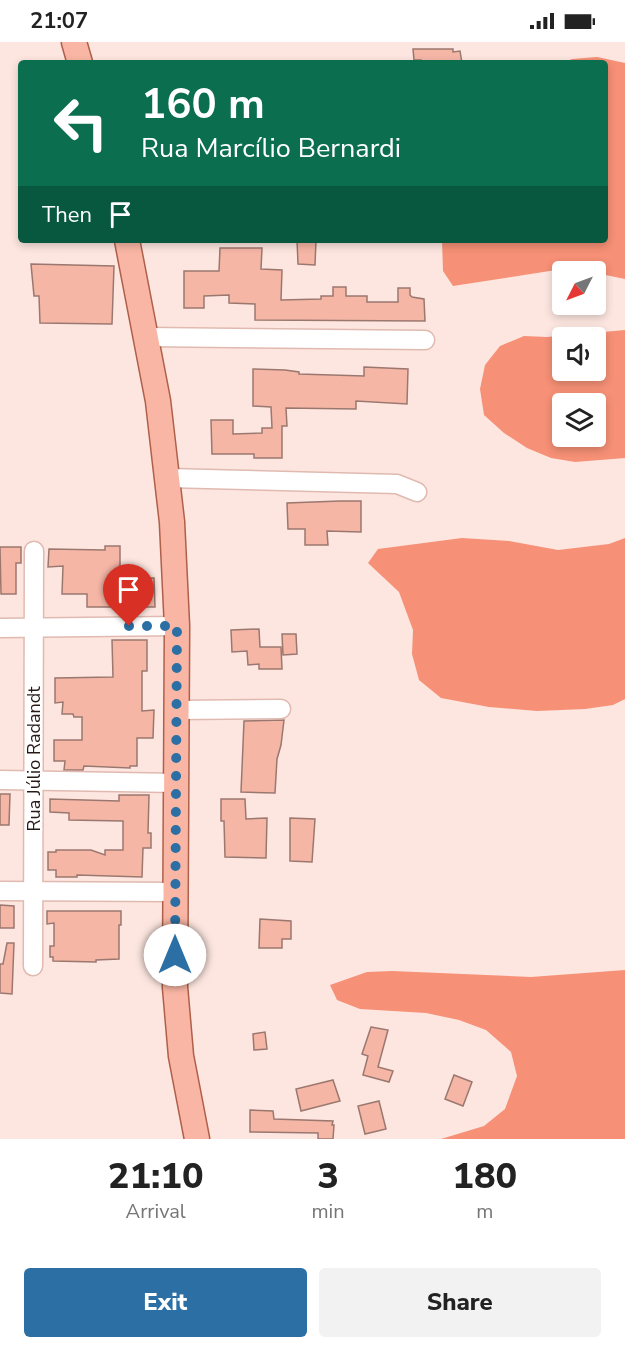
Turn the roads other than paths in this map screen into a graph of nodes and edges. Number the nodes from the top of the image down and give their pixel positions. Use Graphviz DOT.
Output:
graph roads {
  1 [pos="74,42"];
  2 [pos="79,60"];
  3 [pos="128,243"];
  4 [pos="147,337"];
  5 [pos="425,340"];
  6 [pos="168,478"];
  7 [pos="417,492"];
  8 [pos="33,551"];
  9 [pos="177,626"];
  10 [pos="34,627"];
  11 [pos="0,628"];
  12 [pos="281,709"];
  13 [pos="178,710"];
  14 [pos="0,780"];
  15 [pos="33,781"];
  16 [pos="177,783"];
  17 [pos="0,891"];
  18 [pos="33,891"];
  19 [pos="174,892"];
  20 [pos="33,966"];
  21 [pos="197,1139"];
  1 -- 2 [label="main road"];
  3 -- 4 [label="main road"];
  4 -- 5 [label="street"];
  4 -- 6 [label="main road"];
  6 -- 7 [label="street"];
  6 -- 9 [label="main road"];
  8 -- 10 [label="street, Rua Júlio Radandt"];
  9 -- 10 [label="street"];
  9 -- 13 [label="main road"];
  10 -- 11 [label="street"];
  10 -- 15 [label="street, Rua Júlio Radandt"];
  12 -- 13 [label="street"];
  13 -- 16 [label="main road"];
  14 -- 15 [label="street"];
  15 -- 16 [label="street"];
  15 -- 18 [label="street, Rua Júlio Radandt"];
  16 -- 19 [label="main road"];
  17 -- 18 [label="street"];
  18 -- 19 [label="street"];
  18 -- 20 [label="street, Rua Júlio Radandt"];
  19 -- 21 [label="main road"];
}
